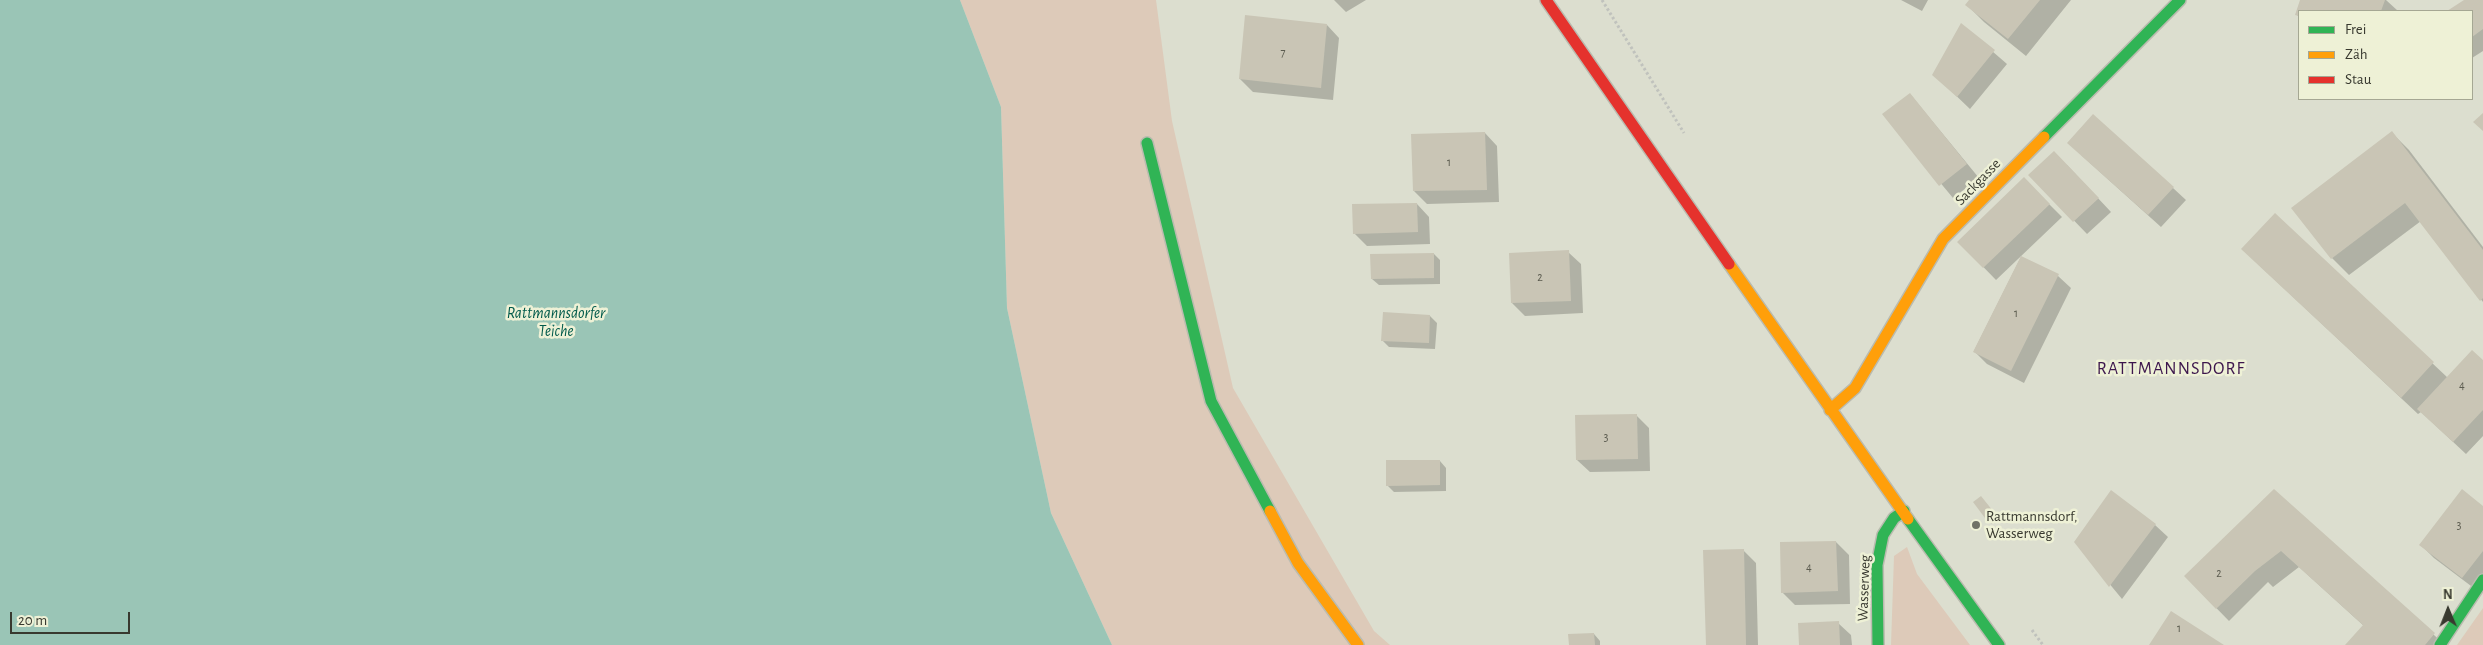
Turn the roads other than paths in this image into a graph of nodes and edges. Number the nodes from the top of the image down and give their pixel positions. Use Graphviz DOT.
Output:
graph roads {
  1 [pos="1546,0"];
  2 [pos="2180,0"];
  3 [pos="1147,143"];
  4 [pos="1830,410"];
  5 [pos="1904,511"];
  6 [pos="2483,580"];
  7 [pos="1358,645"];
  8 [pos="1878,645"];
  9 [pos="1999,645"];
  10 [pos="2440,645"];
  1 -- 4 [label="street"];
  2 -- 4 [label="street, Sackgasse"];
  3 -- 7 [label="street"];
  4 -- 5 [label="street"];
  5 -- 8 [label="street, Wasserweg"];
  5 -- 9 [label="street"];
  6 -- 10 [label="street"];
}
